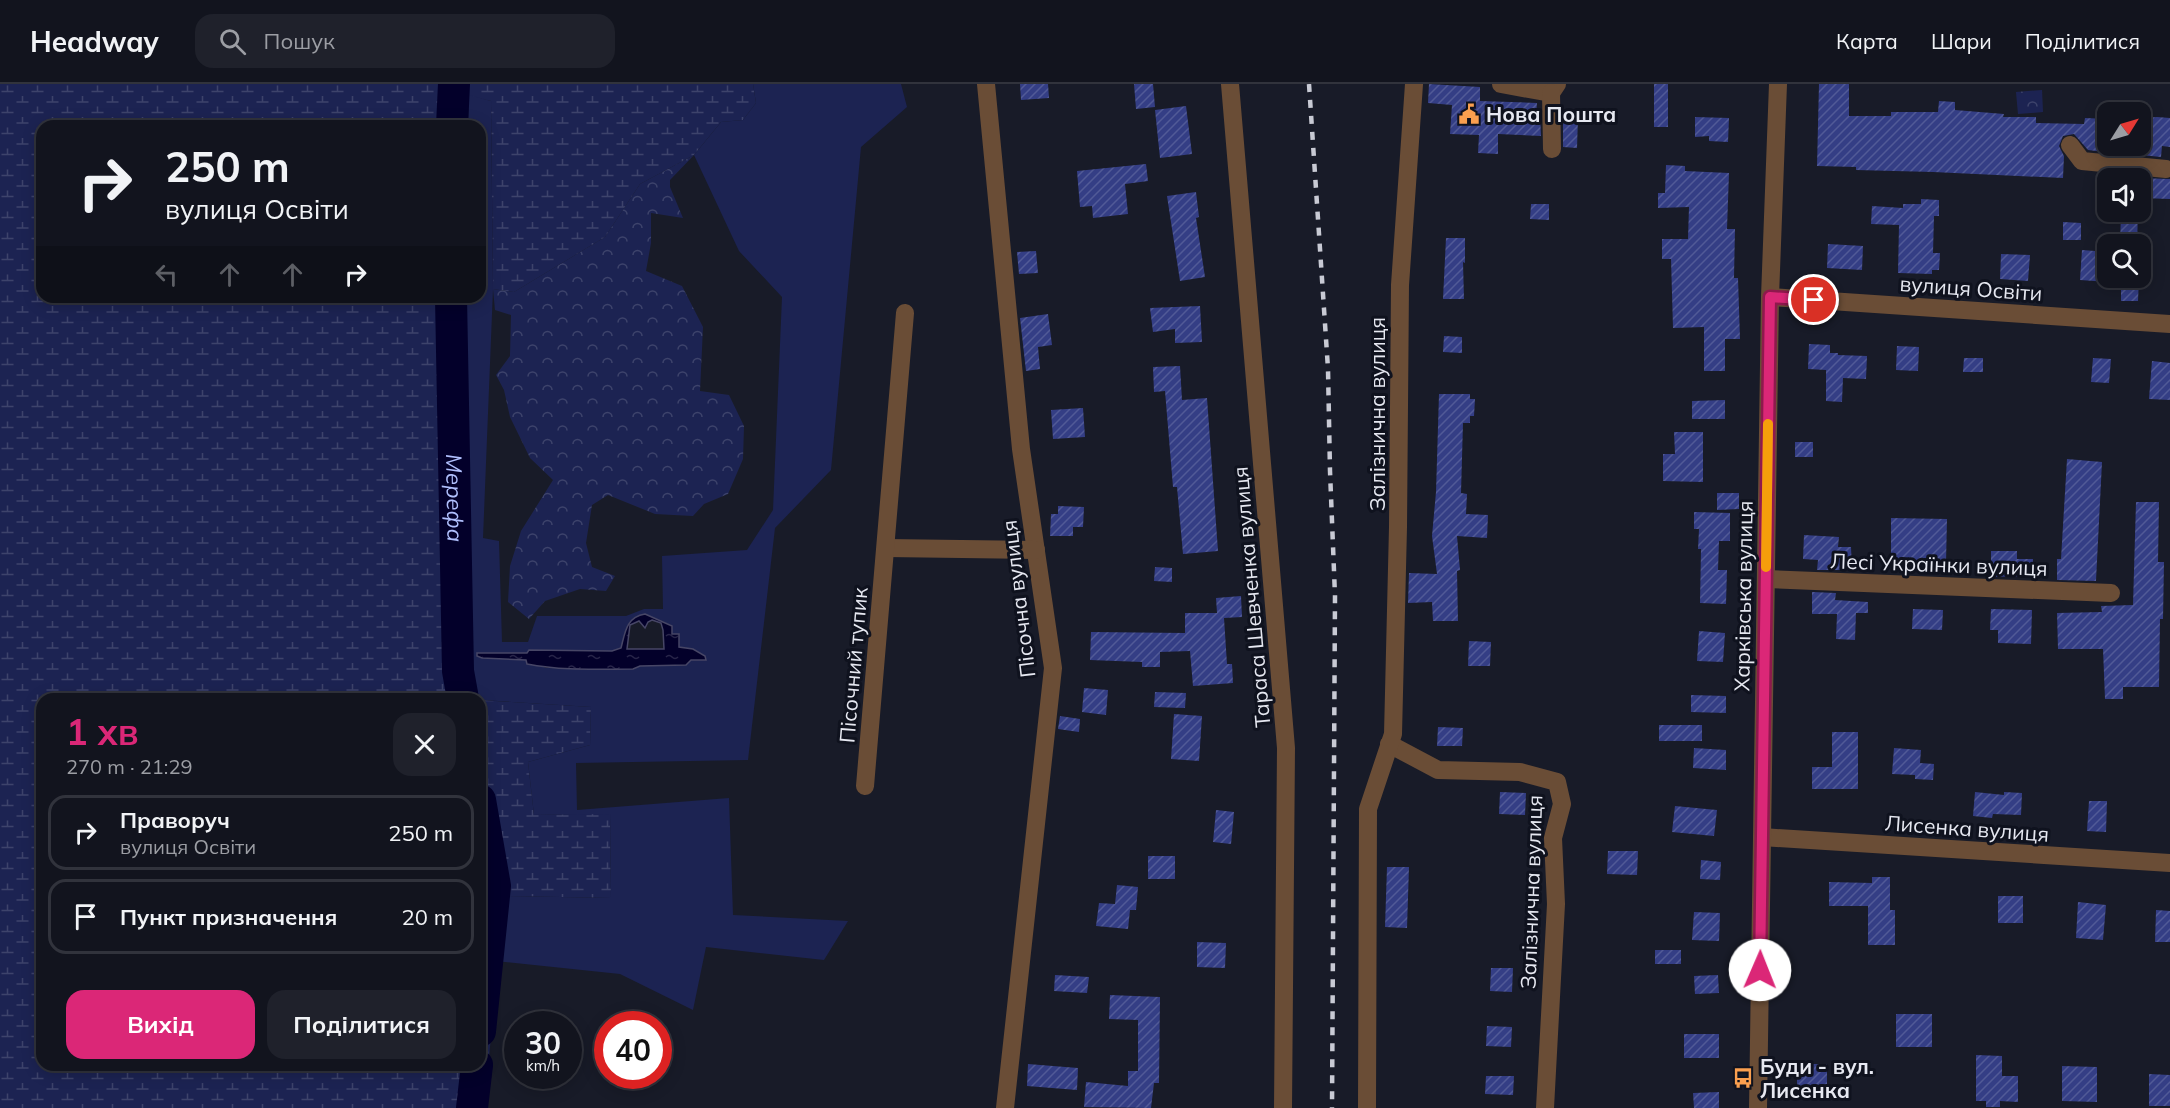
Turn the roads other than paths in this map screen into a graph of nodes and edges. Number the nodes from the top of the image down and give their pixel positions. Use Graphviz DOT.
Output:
graph roads {
  1 [pos="986,84"];
  2 [pos="1230,84"];
  3 [pos="1414,84"];
  4 [pos="1501,84"];
  5 [pos="1778,84"];
  6 [pos="1554,89"];
  7 [pos="2070,146"];
  8 [pos="1552,149"];
  9 [pos="2166,169"];
  10 [pos="1770,297"];
  11 [pos="905,313"];
  12 [pos="2170,324"];
  13 [pos="886,548"];
  14 [pos="1036,550"];
  15 [pos="1766,579"];
  16 [pos="2111,593"];
  17 [pos="1389,744"];
  18 [pos="865,786"];
  19 [pos="1762,837"];
  20 [pos="2170,863"];
  21 [pos="1005,1108"];
  22 [pos="1282,1108"];
  23 [pos="1366,1108"];
  24 [pos="1545,1108"];
  25 [pos="1758,1108"];
  1 -- 14 [label="street, Пісочна вулиця"];
  2 -- 22 [label="street, Тараса Шевченка вулиця"];
  3 -- 17 [label="street, Залізнична вулиця"];
  4 -- 6 [label="street"];
  5 -- 10 [label="street, Харківська вулиця"];
  6 -- 8 [label="street"];
  7 -- 9 [label="street"];
  10 -- 12 [label="street, вулиця Освіти"];
  10 -- 15 [label="street, Харківська вулиця"];
  11 -- 13 [label="street, Пісочний тупик"];
  13 -- 14 [label="street"];
  13 -- 18 [label="street, Пісочний тупик"];
  14 -- 21 [label="street, Пісочна вулиця"];
  15 -- 16 [label="street, Лесі Українки вулиця"];
  15 -- 19 [label="street, Харківська вулиця"];
  17 -- 23 [label="street, Залізнична вулиця"];
  17 -- 24 [label="street, Залізнична вулиця"];
  19 -- 20 [label="street, Лисенка вулиця"];
  19 -- 25 [label="street, Харківська вулиця"];
}
